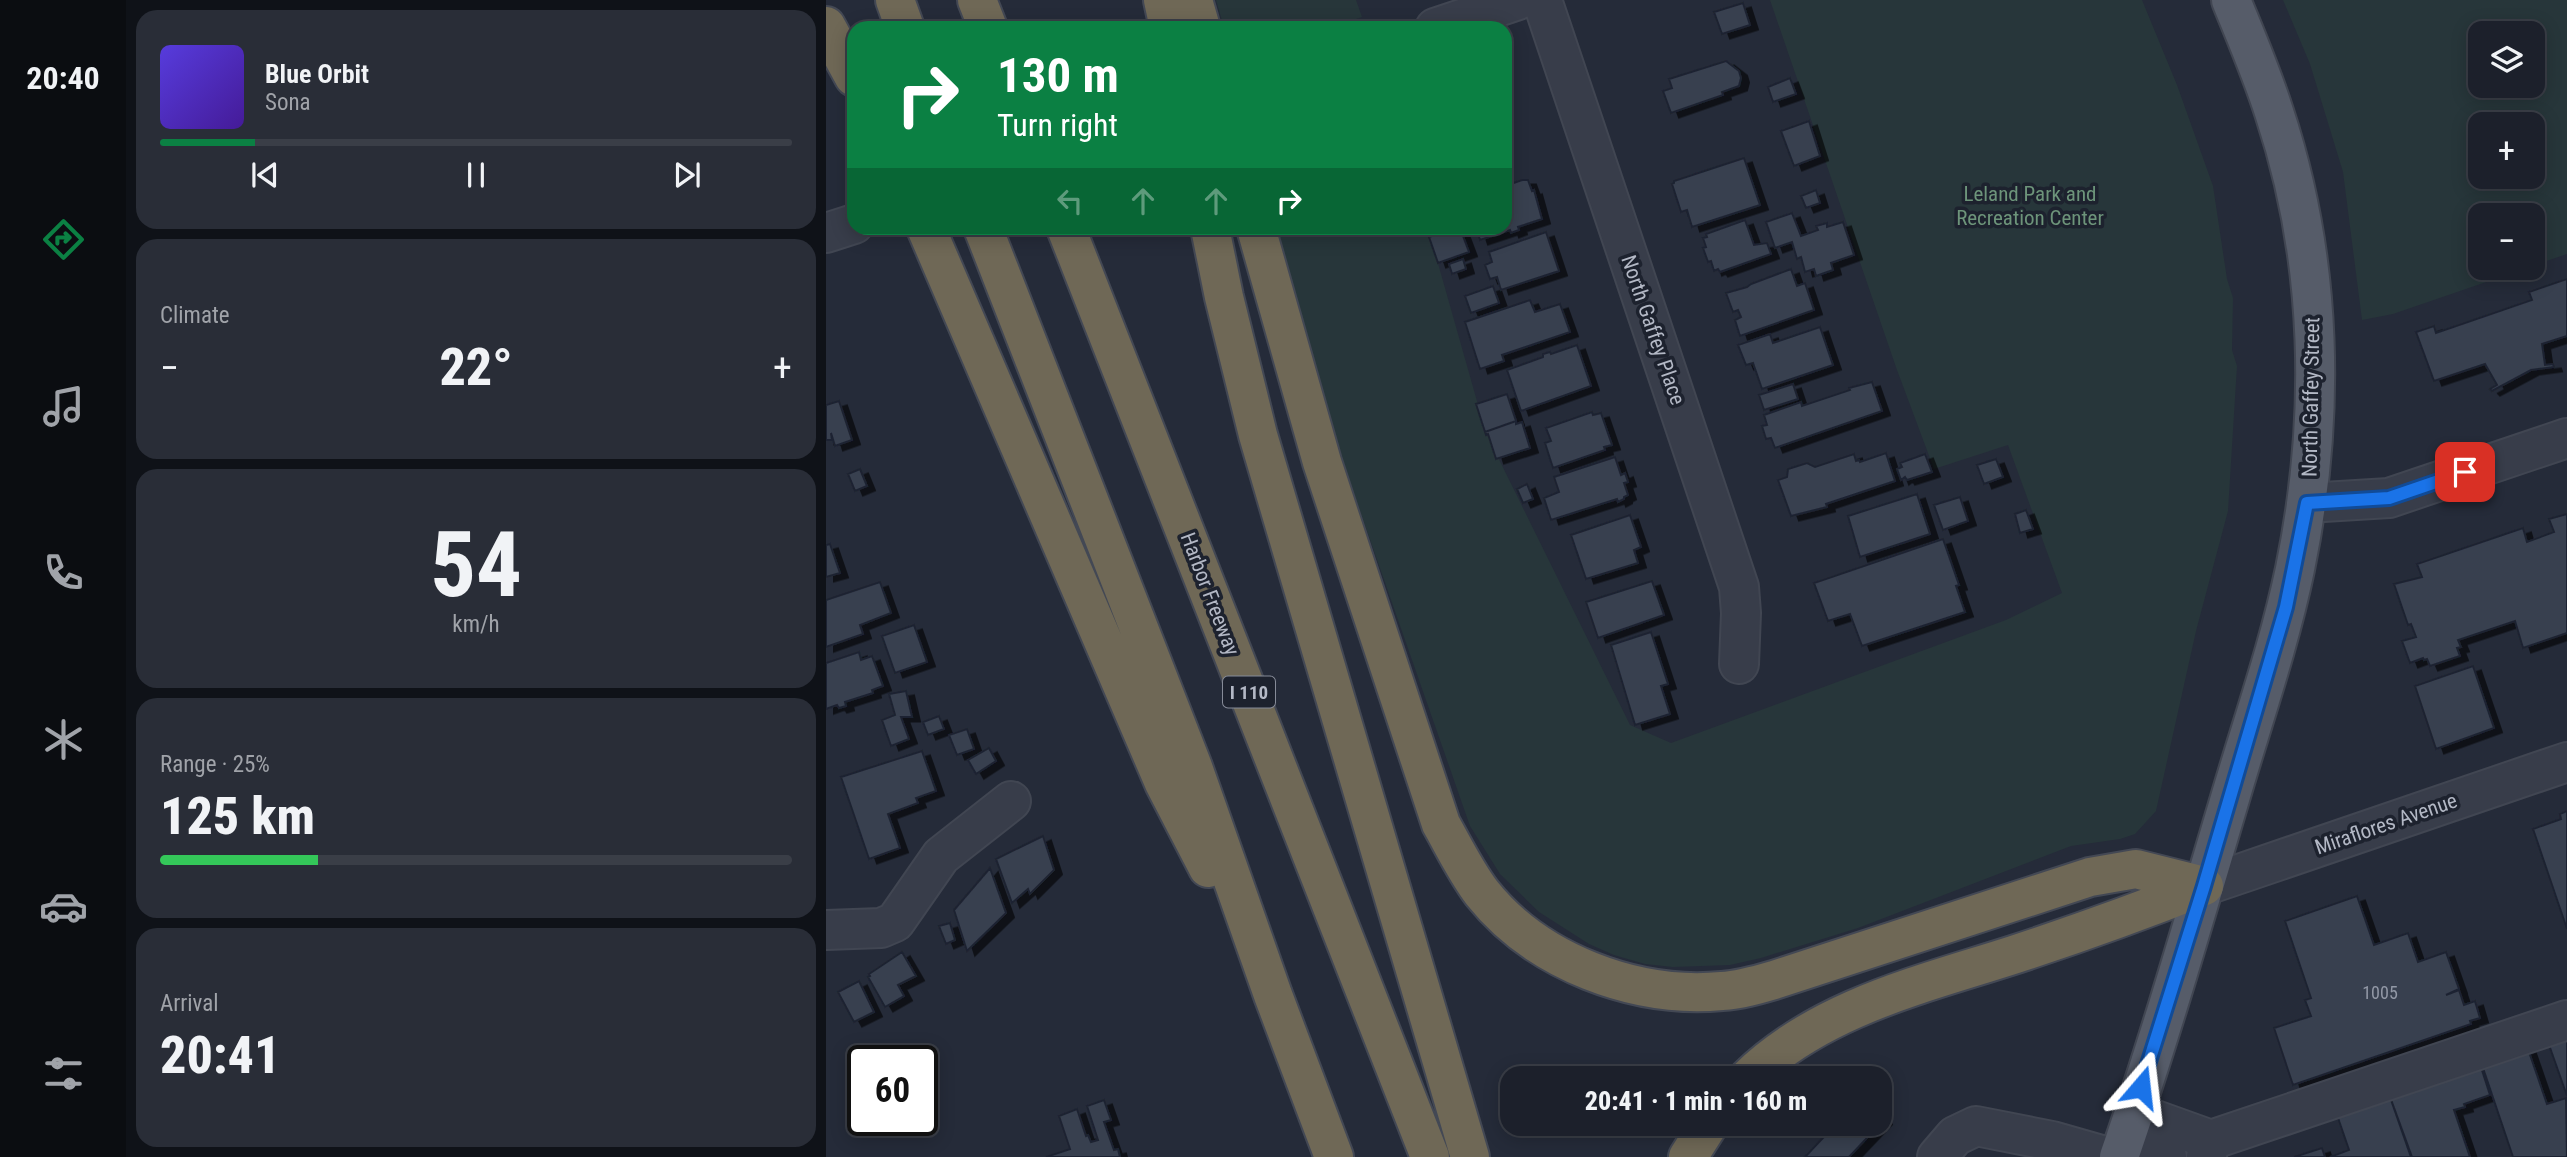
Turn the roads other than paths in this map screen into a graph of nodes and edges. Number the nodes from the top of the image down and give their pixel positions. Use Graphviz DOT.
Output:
graph roads {
  1 [pos="894,0"];
  2 [pos="977,0"];
  3 [pos="1163,0"];
  4 [pos="1193,0"];
  5 [pos="1518,0"];
  6 [pos="1542,0"];
  7 [pos="2231,0"];
  8 [pos="902,21"];
  9 [pos="985,21"];
  10 [pos="1168,21"];
  11 [pos="1199,21"];
  12 [pos="1456,21"];
  13 [pos="826,26"];
  14 [pos="847,64"];
  15 [pos="847,226"];
  16 [pos="826,233"];
  17 [pos="929,235"];
  18 [pos="986,235"];
  19 [pos="1069,235"];
  20 [pos="1211,235"];
  21 [pos="1258,235"];
  22 [pos="2567,438"];
  23 [pos="2307,503"];
  24 [pos="1739,664"];
  25 [pos="2567,762"];
  26 [pos="1011,802"];
  27 [pos="2204,886"];
  28 [pos="826,930"];
  29 [pos="1273,995"];
  30 [pos="2567,1020"];
  31 [pos="1762,1066"];
  32 [pos="1701,1136"];
  33 [pos="2121,1142"];
  34 [pos="2208,1149"];
  35 [pos="1334,1157"];
  36 [pos="1430,1157"];
  37 [pos="1469,1157"];
  38 [pos="1688,1157"];
  39 [pos="1937,1157"];
  40 [pos="2166,1157"];
  1 -- 8 [label="highway"];
  2 -- 9 [label="highway"];
  3 -- 10 [label="highway"];
  4 -- 11 [label="highway"];
  5 -- 12 [label="street"];
  6 -- 24 [label="street, North Gaffey Place"];
  7 -- 23 [label="main road, North Gaffey Street"];
  13 -- 14 [label="highway"];
  15 -- 16 [label="street"];
  17 -- 29 [label="highway"];
  18 -- 29 [label="highway"];
  19 -- 36 [label="highway, Harbor Freeway / I 110"];
  20 -- 37 [label="highway"];
  21 -- 27 [label="highway"];
  22 -- 23 [label="street"];
  23 -- 27 [label="main road, North Gaffey Street"];
  25 -- 27 [label="street, Miraflores Avenue"];
  26 -- 28 [label="street"];
  27 -- 31 [label="highway"];
  27 -- 33 [label="main road, North Gaffey Street"];
  29 -- 35 [label="highway"];
  30 -- 34 [label="street"];
  32 -- 38 [label="highway"];
  33 -- 34 [label="street"];
  33 -- 39 [label="street"];
  33 -- 40 [label="street"];
}
